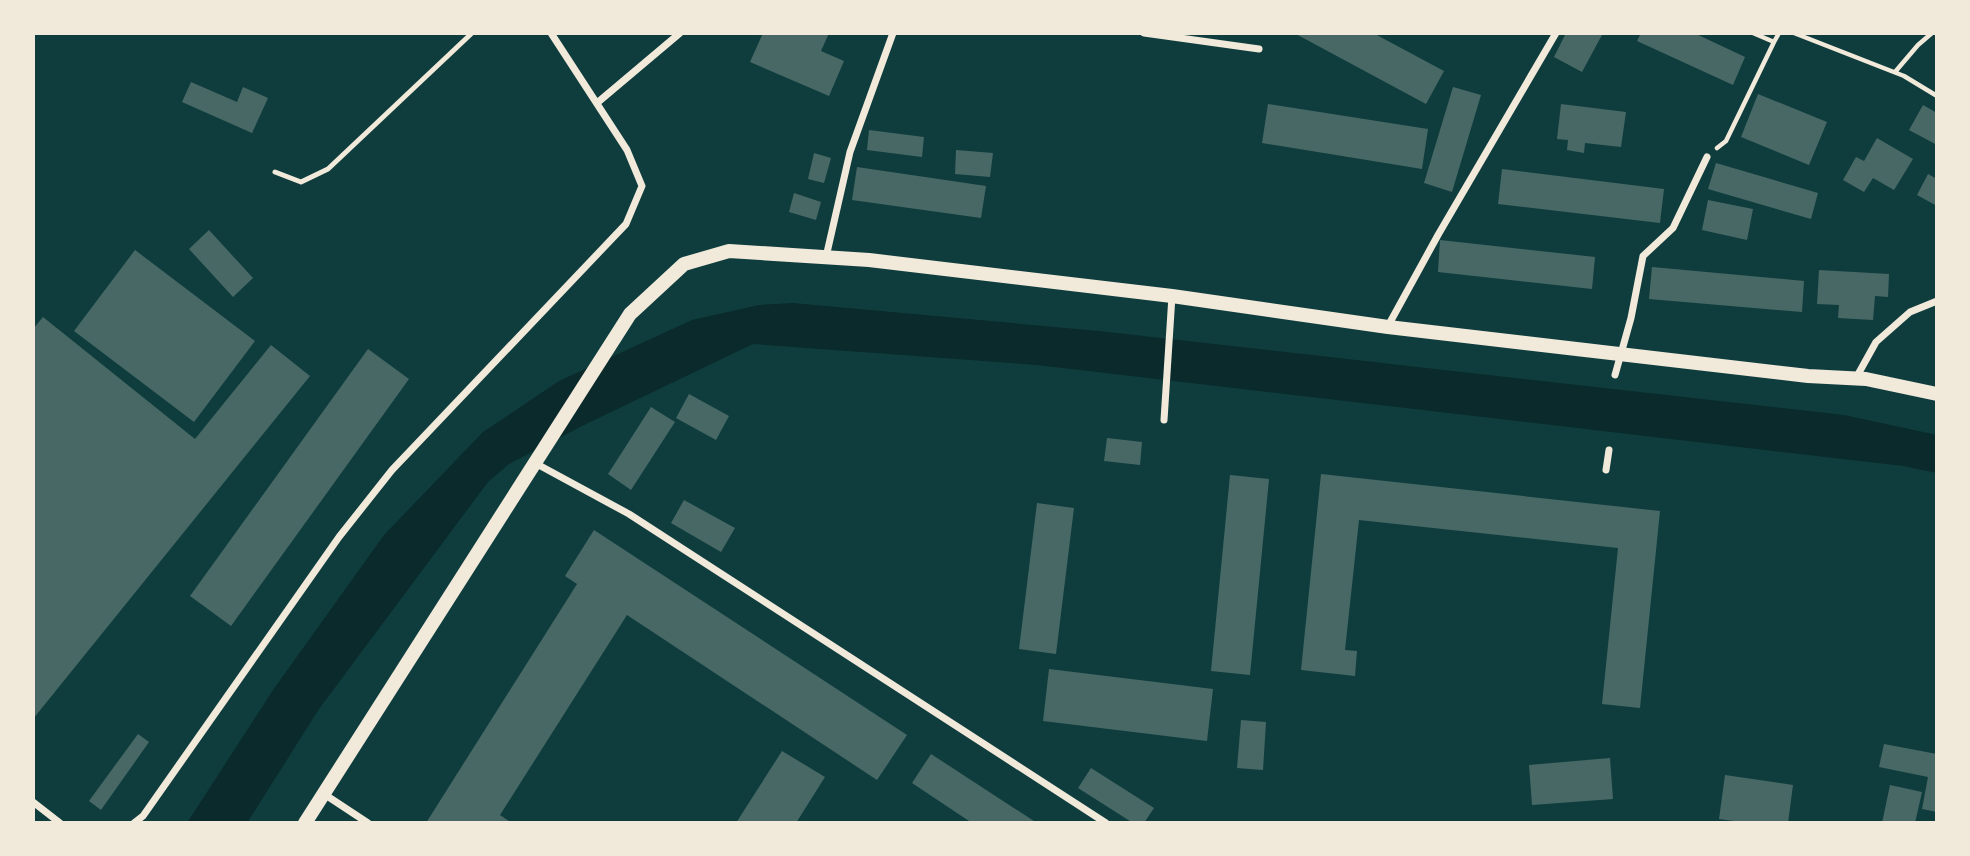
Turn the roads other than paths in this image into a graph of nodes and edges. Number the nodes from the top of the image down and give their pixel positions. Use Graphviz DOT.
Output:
graph roads {
  1 [pos="472,33"];
  2 [pos="551,33"];
  3 [pos="680,33"];
  4 [pos="893,33"];
  5 [pos="1144,33"];
  6 [pos="1556,33"];
  7 [pos="1259,50"];
  8 [pos="597,103"];
  9 [pos="1707,157"];
  10 [pos="275,172"];
  11 [pos="826,257"];
  12 [pos="1172,296"];
  13 [pos="1937,301"];
  14 [pos="1388,327"];
  15 [pos="1621,353"];
  16 [pos="1615,375"];
  17 [pos="1856,378"];
  18 [pos="1937,394"];
  19 [pos="1164,420"];
  20 [pos="1609,450"];
  21 [pos="534,463"];
  22 [pos="1606,470"];
  23 [pos="323,794"];
  24 [pos="33,802"];
  25 [pos="60,823"];
  26 [pos="134,823"];
  27 [pos="305,823"];
  28 [pos="368,823"];
  29 [pos="1106,823"];
  1 -- 10 [label="lane"];
  2 -- 8 [label="street"];
  3 -- 8 [label="street"];
  4 -- 11 [label="street"];
  5 -- 7 [label="street"];
  6 -- 14 [label="street"];
  8 -- 26 [label="street"];
  9 -- 15 [label="street"];
  11 -- 12 [label="main road"];
  11 -- 21 [label="main road"];
  12 -- 14 [label="main road"];
  12 -- 19 [label="street"];
  13 -- 17 [label="street"];
  14 -- 15 [label="main road"];
  15 -- 16 [label="street"];
  15 -- 17 [label="main road"];
  17 -- 18 [label="main road"];
  20 -- 22 [label="street"];
  21 -- 23 [label="main road"];
  21 -- 29 [label="street"];
  23 -- 27 [label="main road"];
  23 -- 28 [label="street"];
  24 -- 25 [label="street"];
}
